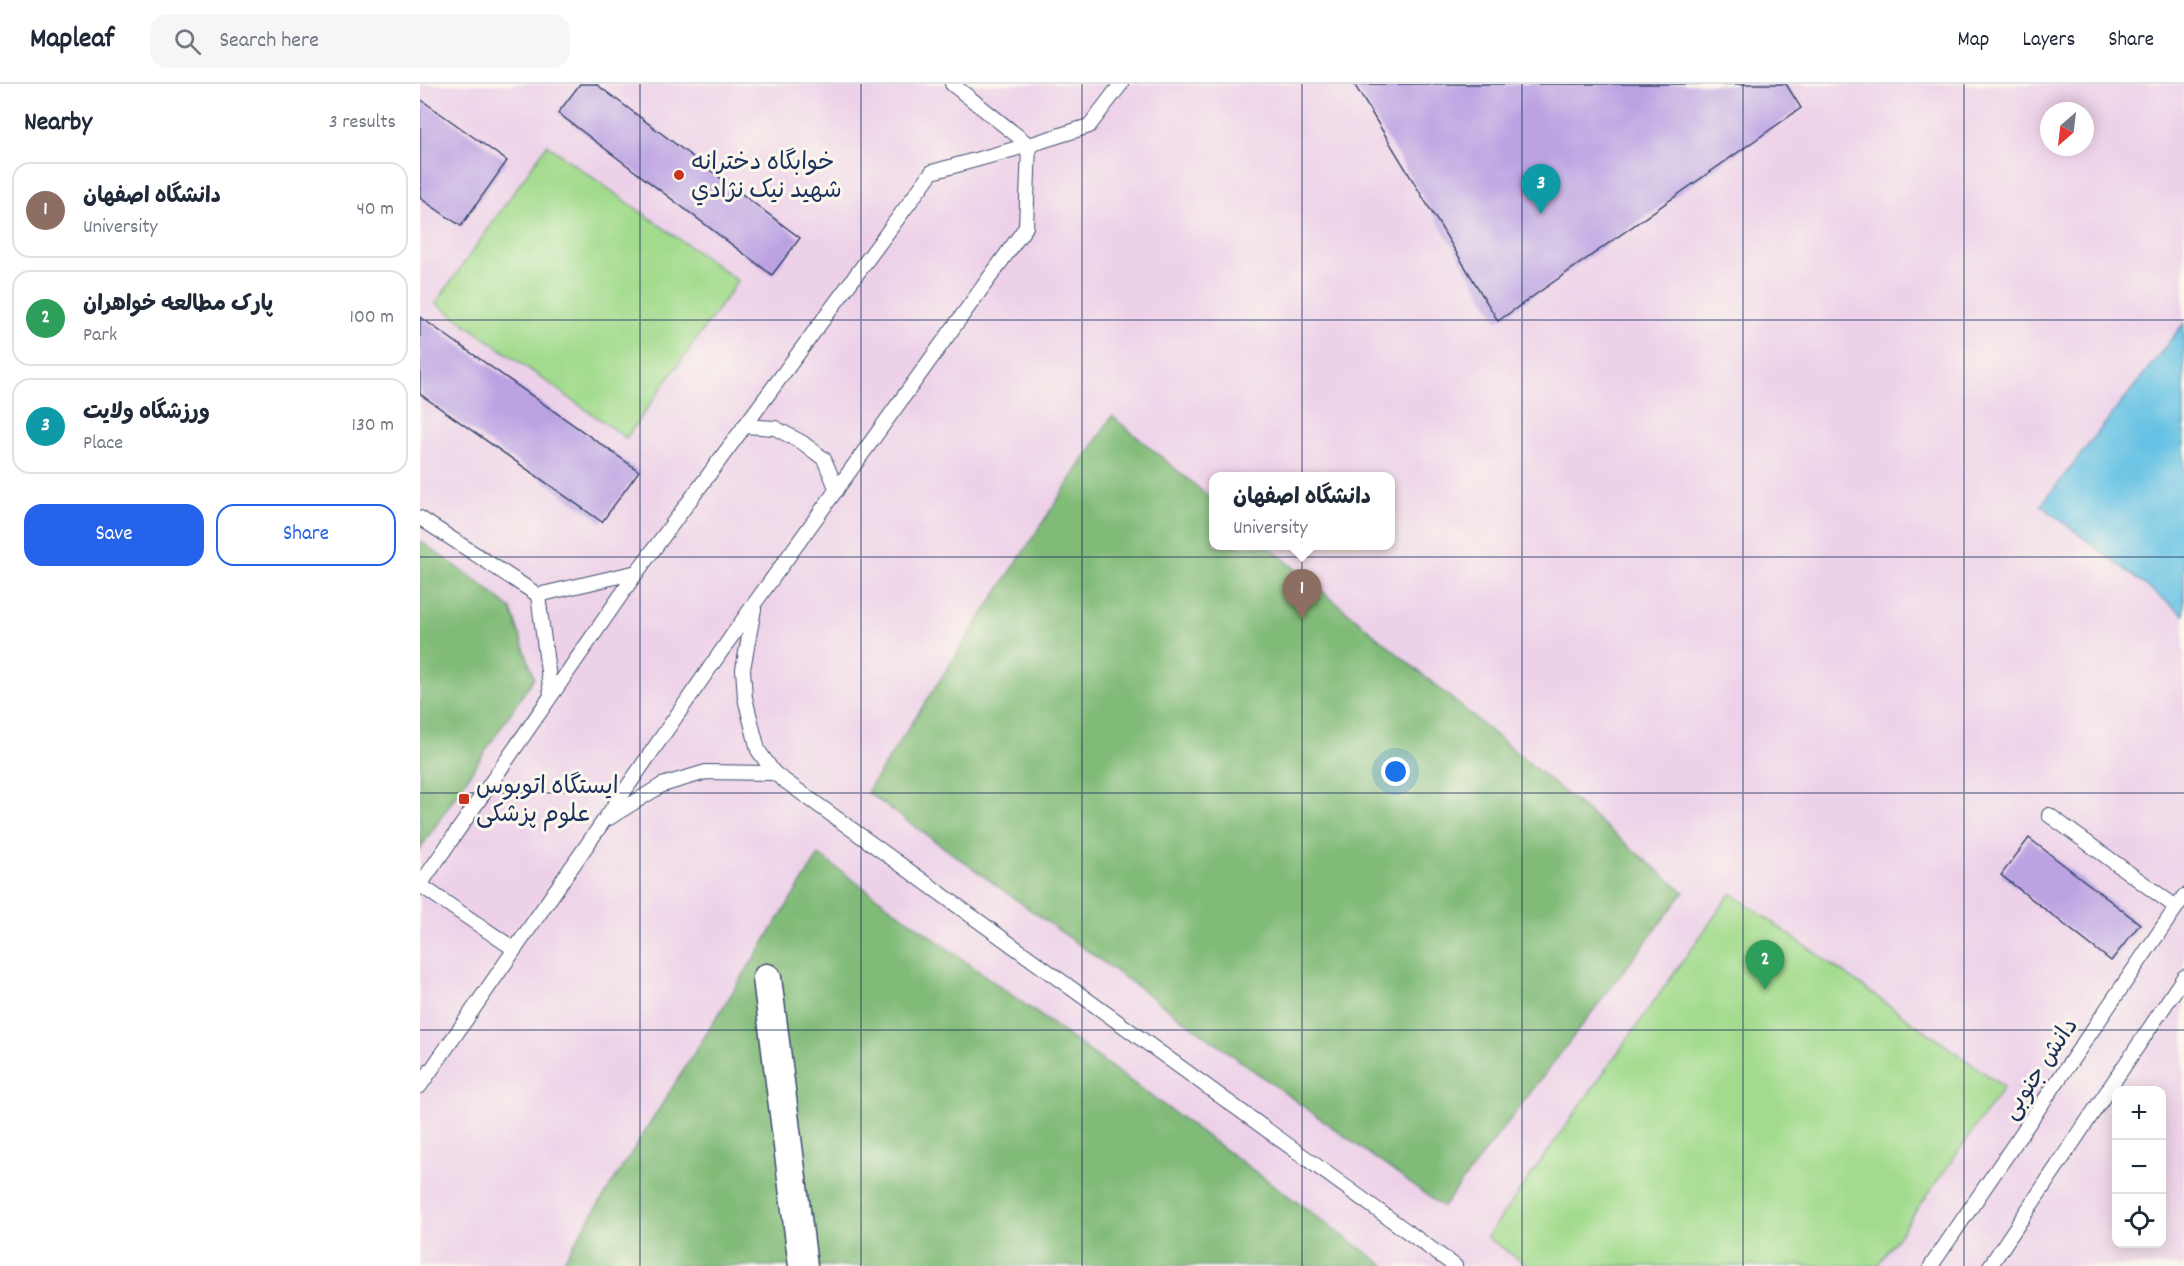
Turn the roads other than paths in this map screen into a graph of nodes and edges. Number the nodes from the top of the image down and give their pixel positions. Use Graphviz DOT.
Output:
graph roads {
  1 [pos="952,84"];
  2 [pos="1121,84"];
  3 [pos="1029,145"];
  4 [pos="744,426"];
  5 [pos="837,490"];
  6 [pos="420,518"];
  7 [pos="637,572"];
  8 [pos="538,595"];
  9 [pos="754,604"];
  10 [pos="551,694"];
  11 [pos="774,773"];
  12 [pos="2049,815"];
  13 [pos="602,823"];
  14 [pos="420,885"];
  15 [pos="2180,902"];
  16 [pos="514,949"];
  17 [pos="2184,977"];
  18 [pos="767,978"];
  19 [pos="420,1086"];
  20 [pos="803,1266"];
  21 [pos="1455,1266"];
  22 [pos="1931,1266"];
  23 [pos="1990,1266"];
  1 -- 3 [label="lane"];
  2 -- 3 [label="lane"];
  3 -- 4 [label="lane"];
  3 -- 5 [label="lane"];
  4 -- 5 [label="lane"];
  4 -- 7 [label="lane"];
  5 -- 9 [label="lane"];
  6 -- 8 [label="lane"];
  7 -- 8 [label="lane"];
  7 -- 10 [label="lane"];
  8 -- 10 [label="lane"];
  9 -- 11 [label="lane"];
  9 -- 13 [label="lane"];
  10 -- 14 [label="lane"];
  11 -- 13 [label="lane"];
  11 -- 21 [label="lane"];
  12 -- 15 [label="lane"];
  13 -- 16 [label="lane"];
  14 -- 16 [label="lane"];
  15 -- 22 [label="lane, دانش جنوبی"];
  16 -- 19 [label="lane"];
  17 -- 23 [label="lane"];
  18 -- 20 [label="street"];
}
